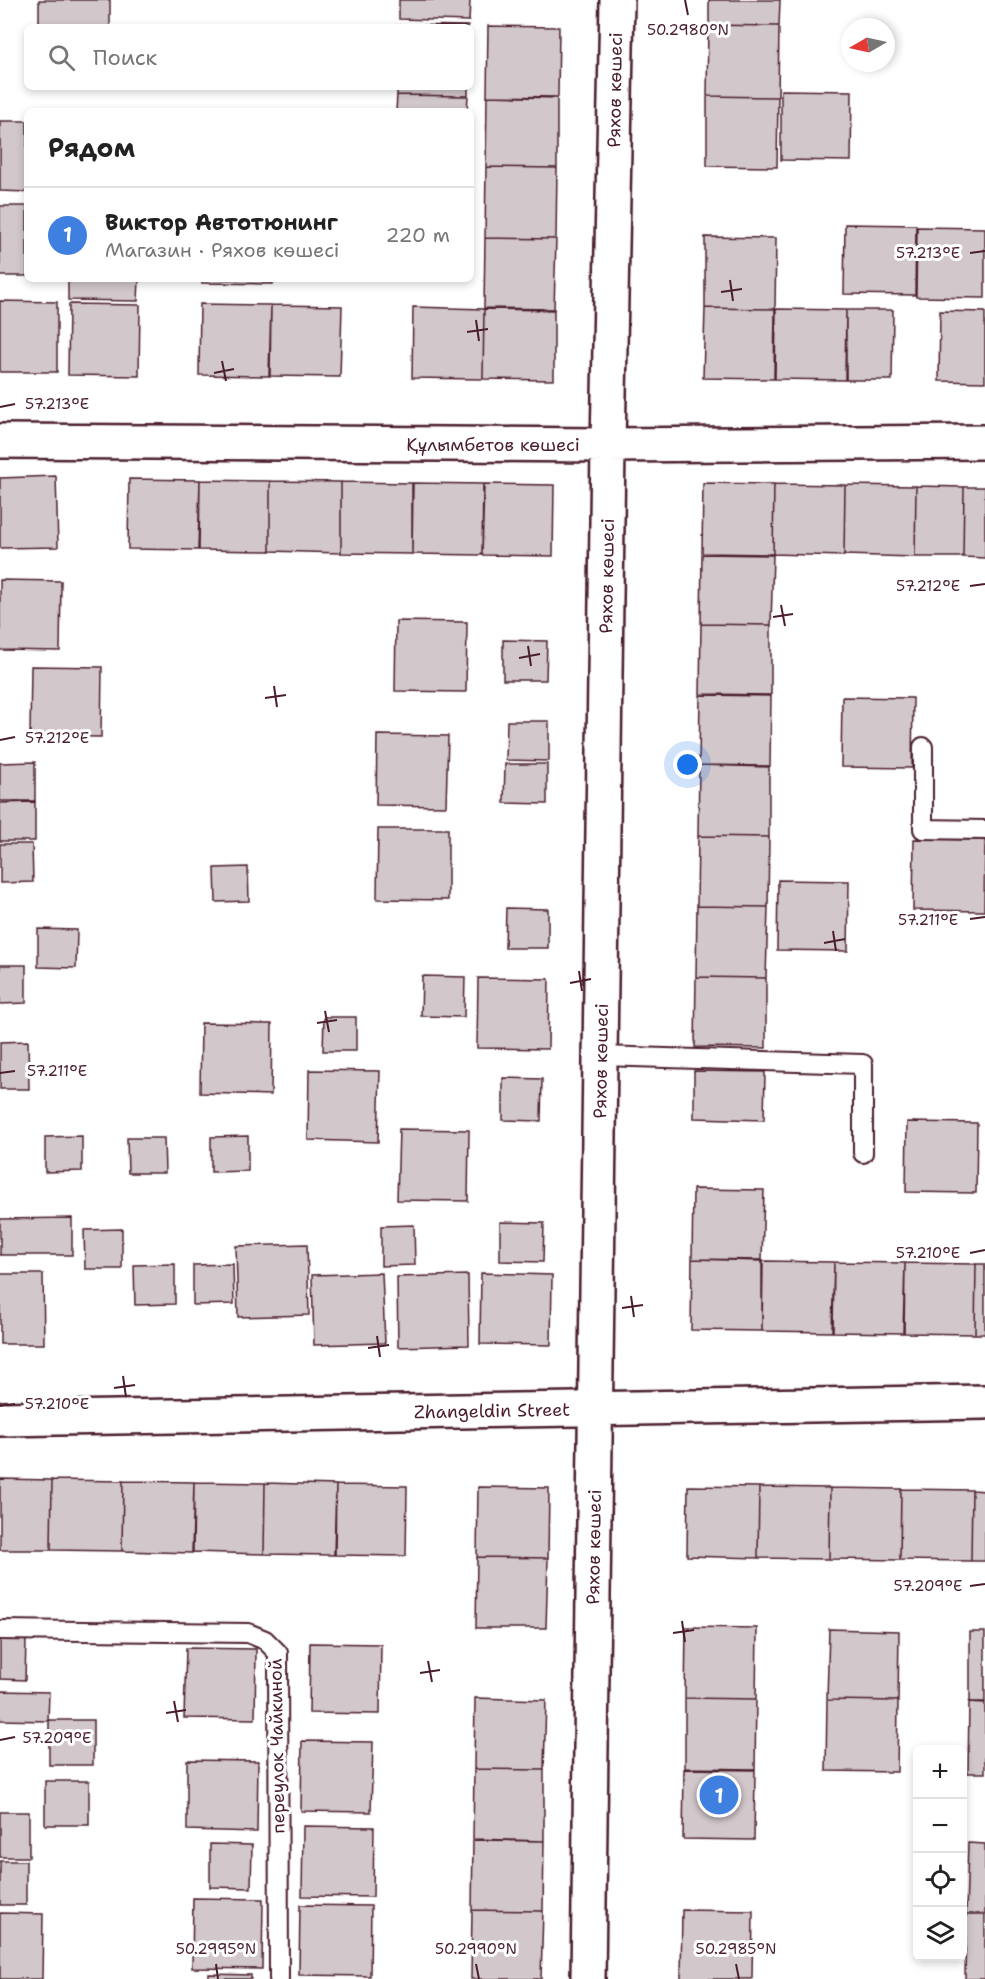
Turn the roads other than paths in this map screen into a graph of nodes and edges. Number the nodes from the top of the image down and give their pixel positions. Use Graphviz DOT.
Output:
graph roads {
  1 [pos="617,0"];
  2 [pos="0,441"];
  3 [pos="985,442"];
  4 [pos="608,446"];
  5 [pos="923,747"];
  6 [pos="985,830"];
  7 [pos="601,1056"];
  8 [pos="863,1153"];
  9 [pos="985,1402"];
  10 [pos="596,1409"];
  11 [pos="0,1419"];
  12 [pos="0,1630"];
  13 [pos="279,1979"];
  14 [pos="588,1979"];
  1 -- 4 [label="street, Ряхов көшесі"];
  2 -- 4 [label="street, Құлымбетов көшесі"];
  3 -- 4 [label="street, Құлымбетов көшесі"];
  4 -- 7 [label="street, Ряхов көшесі"];
  5 -- 6 [label="lane"];
  7 -- 8 [label="lane"];
  7 -- 10 [label="street, Ряхов көшесі"];
  9 -- 10 [label="street, Zhangeldin Street"];
  10 -- 11 [label="street, Zhangeldin Street"];
  10 -- 14 [label="street, Ряхов көшесі"];
  12 -- 13 [label="lane, переулок Чайкиной"];
}
